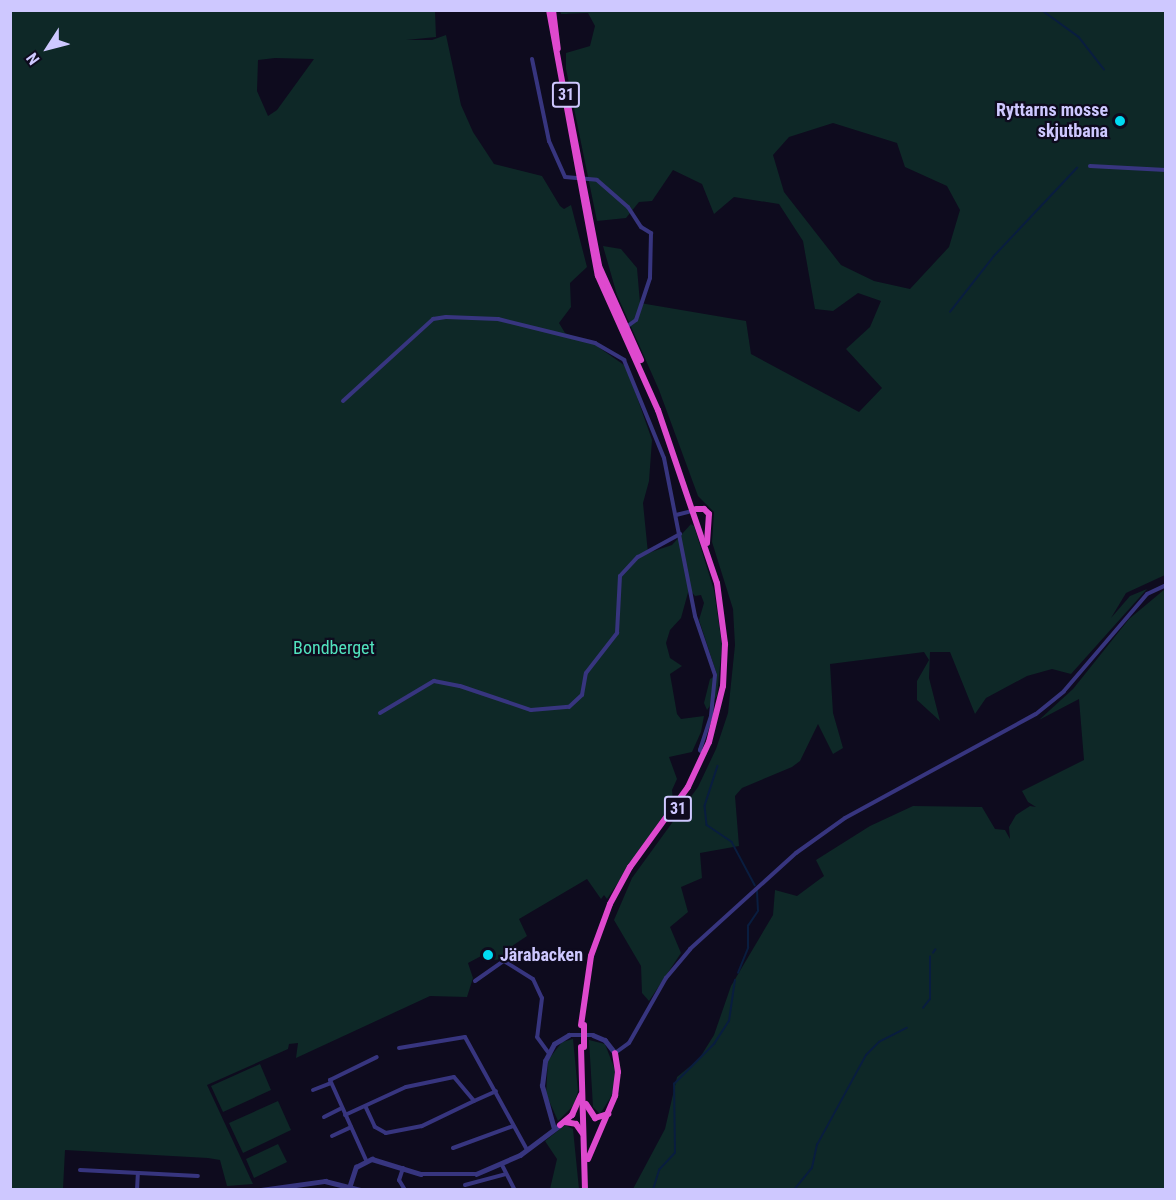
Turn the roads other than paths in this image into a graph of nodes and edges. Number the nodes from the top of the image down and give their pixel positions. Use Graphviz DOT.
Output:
graph roads {
  1 [pos="549,10"];
  2 [pos="554,10"];
  3 [pos="532,59"];
  4 [pos="1090,166"];
  5 [pos="1166,170"];
  6 [pos="580,179"];
  7 [pos="625,328"];
  8 [pos="343,401"];
  9 [pos="694,510"];
  10 [pos="676,515"];
  11 [pos="680,534"];
  12 [pos="707,543"];
  13 [pos="1166,585"];
  14 [pos="380,713"];
  15 [pos="705,754"];
  16 [pos="475,981"];
  17 [pos="583,1025"];
  18 [pos="583,1047"];
  19 [pos="399,1048"];
  20 [pos="548,1052"];
  21 [pos="615,1053"];
  22 [pos="377,1057"];
  23 [pos="331,1083"];
  24 [pos="313,1090"];
  25 [pos="496,1091"];
  26 [pos="582,1092"];
  27 [pos="474,1101"];
  28 [pos="586,1104"];
  29 [pos="365,1106"];
  30 [pos="342,1108"];
  31 [pos="608,1113"];
  32 [pos="345,1115"];
  33 [pos="324,1117"];
  34 [pos="513,1126"];
  35 [pos="560,1126"];
  36 [pos="351,1127"];
  37 [pos="584,1135"];
  38 [pos="332,1136"];
  39 [pos="453,1148"];
  40 [pos="527,1151"];
  41 [pos="588,1159"];
  42 [pos="366,1160"];
  43 [pos="502,1165"];
  44 [pos="403,1168"];
  45 [pos="80,1170"];
  46 [pos="138,1173"];
  47 [pos="506,1174"];
  48 [pos="198,1176"];
  49 [pos="317,1181"];
  50 [pos="350,1185"];
  51 [pos="465,1185"];
  52 [pos="137,1190"];
  53 [pos="261,1190"];
  54 [pos="317,1190"];
  55 [pos="361,1190"];
  56 [pos="405,1190"];
  57 [pos="514,1190"];
  58 [pos="587,1190"];
  1 -- 6 [label="highway, 31"];
  2 -- 6 [label="highway, 31"];
  3 -- 6 [label="street"];
  4 -- 5 [label="street"];
  6 -- 7 [label="highway, 31"];
  6 -- 7 [label="street"];
  6 -- 9 [label="highway, 31"];
  7 -- 9 [label="highway, 31"];
  8 -- 10 [label="street"];
  9 -- 10 [label="street"];
  9 -- 12 [label="highway, 31"];
  9 -- 12 [label="highway"];
  9 -- 15 [label="highway, 31"];
  10 -- 11 [label="street"];
  11 -- 14 [label="street"];
  11 -- 15 [label="street"];
  12 -- 17 [label="highway, 31"];
  13 -- 21 [label="street"];
  15 -- 17 [label="highway, 31"];
  16 -- 20 [label="street"];
  17 -- 18 [label="highway, 31, bridge"];
  18 -- 26 [label="highway, 31"];
  18 -- 28 [label="highway, 31"];
  19 -- 25 [label="street"];
  20 -- 21 [label="street"];
  20 -- 35 [label="street"];
  21 -- 31 [label="highway"];
  22 -- 23 [label="street"];
  23 -- 24 [label="street"];
  23 -- 30 [label="street"];
  25 -- 27 [label="street"];
  25 -- 34 [label="street"];
  26 -- 35 [label="highway"];
  26 -- 37 [label="highway, 31"];
  27 -- 29 [label="street"];
  27 -- 29 [label="street"];
  28 -- 31 [label="highway"];
  28 -- 41 [label="highway, 31"];
  29 -- 32 [label="street"];
  30 -- 32 [label="street"];
  30 -- 33 [label="street"];
  31 -- 41 [label="highway"];
  32 -- 36 [label="street"];
  34 -- 39 [label="street"];
  34 -- 40 [label="street"];
  35 -- 37 [label="highway"];
  35 -- 40 [label="street"];
  36 -- 38 [label="street"];
  36 -- 42 [label="street"];
  37 -- 58 [label="highway, 31"];
  40 -- 43 [label="street"];
  41 -- 58 [label="highway, 31"];
  42 -- 44 [label="street"];
  42 -- 50 [label="street"];
  43 -- 44 [label="street"];
  43 -- 47 [label="street"];
  44 -- 56 [label="street"];
  45 -- 46 [label="street"];
  46 -- 48 [label="street"];
  46 -- 52 [label="street"];
  47 -- 51 [label="street"];
  47 -- 57 [label="street"];
  49 -- 50 [label="street"];
  49 -- 53 [label="street"];
  49 -- 54 [label="street"];
  50 -- 55 [label="street"];
}
